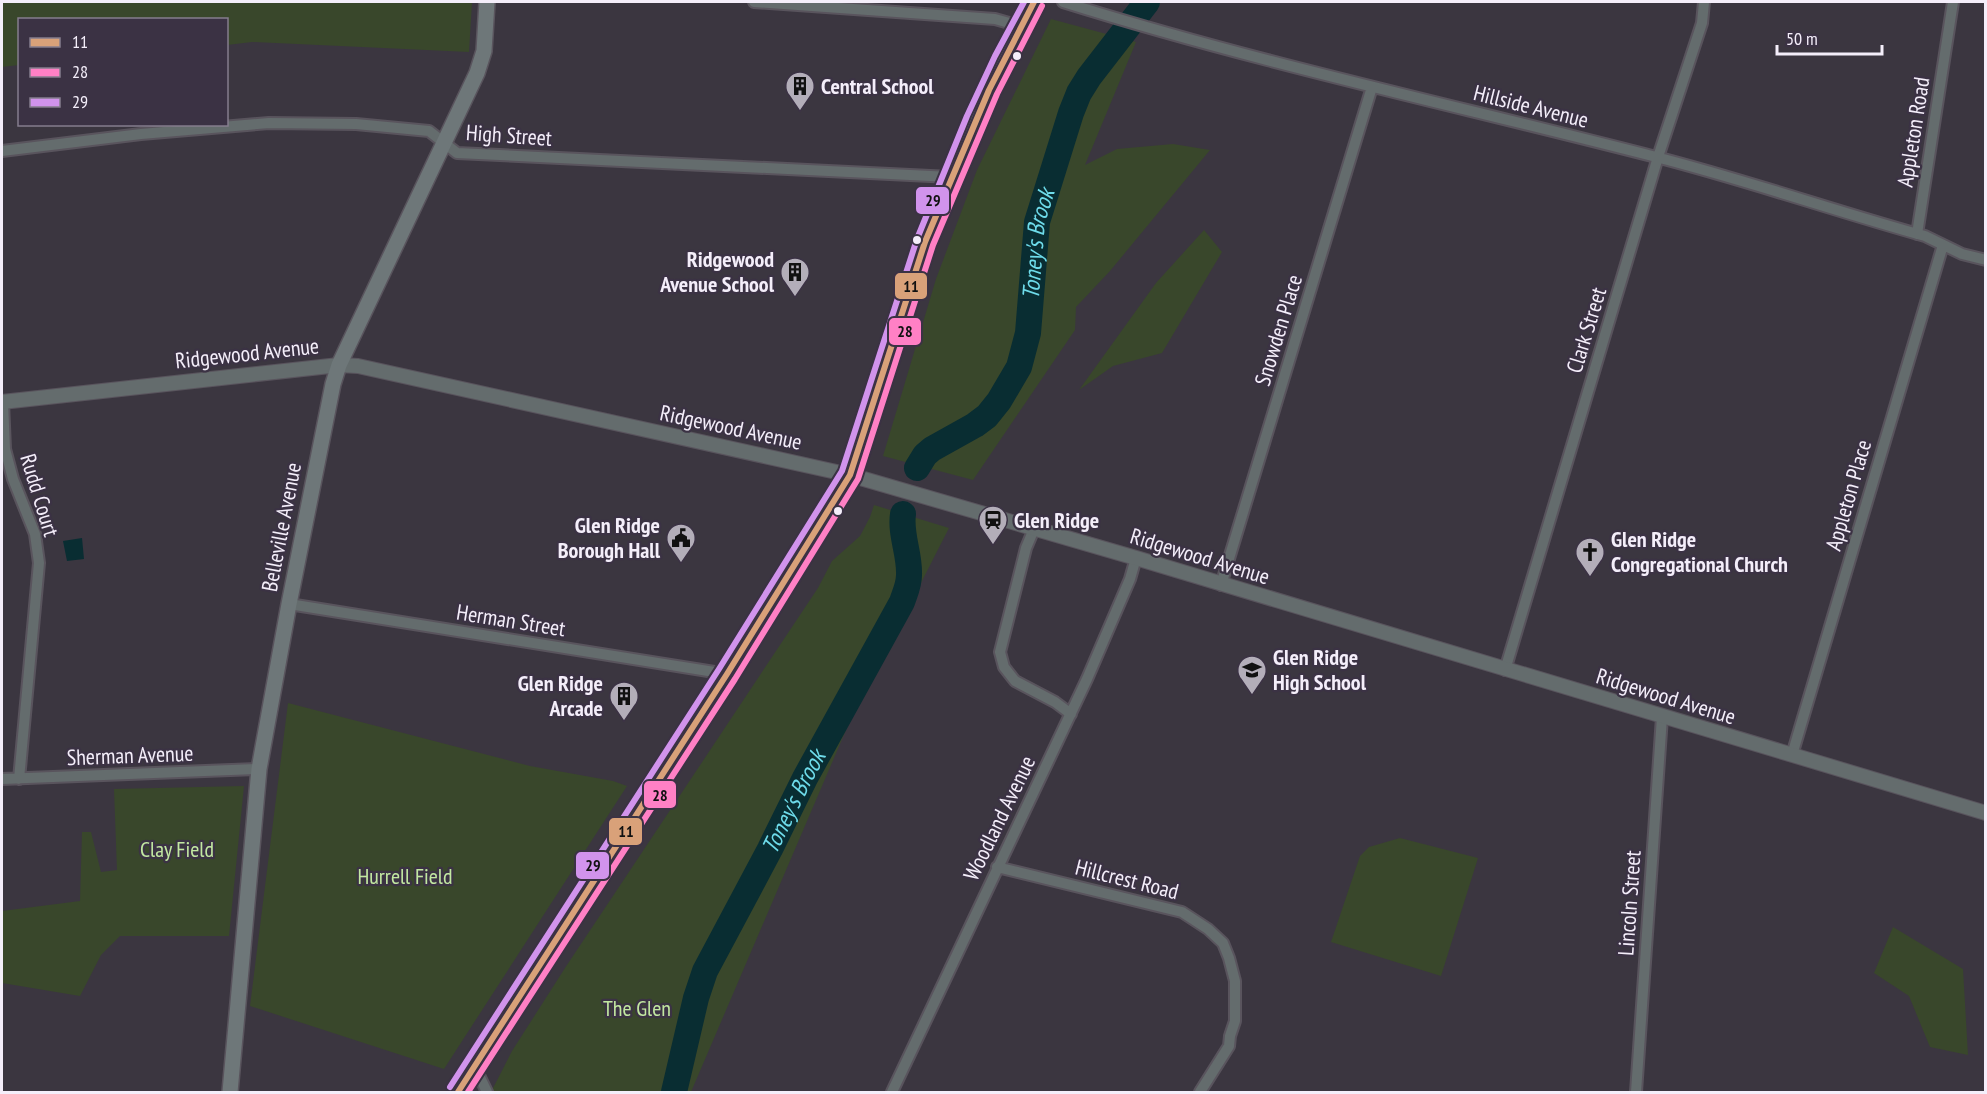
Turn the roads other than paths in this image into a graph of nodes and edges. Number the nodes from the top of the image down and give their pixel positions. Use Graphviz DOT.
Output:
graph roads {
  1 [pos="487,2"];
  2 [pos="754,2"];
  3 [pos="1034,2"];
  4 [pos="1064,2"];
  5 [pos="1704,2"];
  6 [pos="1953,2"];
  7 [pos="1020,26"];
  8 [pos="1372,87"];
  9 [pos="444,142"];
  10 [pos="2,151"];
  11 [pos="1658,157"];
  12 [pos="951,177"];
  13 [pos="1917,234"];
  14 [pos="1942,245"];
  15 [pos="1986,260"];
  16 [pos="339,364"];
  17 [pos="2,402"];
  18 [pos="850,475"];
  19 [pos="1034,529"];
  20 [pos="1136,558"];
  21 [pos="1221,585"];
  22 [pos="289,604"];
  23 [pos="1505,670"];
  24 [pos="727,674"];
  25 [pos="1071,714"];
  26 [pos="1662,717"];
  27 [pos="1792,755"];
  28 [pos="259,769"];
  29 [pos="2,779"];
  30 [pos="19,779"];
  31 [pos="1986,813"];
  32 [pos="997,867"];
  33 [pos="475,1067"];
  34 [pos="230,1092"];
  35 [pos="458,1092"];
  36 [pos="488,1092"];
  37 [pos="892,1092"];
  38 [pos="1200,1092"];
  39 [pos="1635,1092"];
  1 -- 9 [label="main road, Belleville Avenue"];
  2 -- 7 [label="street"];
  3 -- 7 [label="main road"];
  4 -- 8 [label="street, Hillside Avenue"];
  5 -- 11 [label="street, Clark Street"];
  6 -- 13 [label="street, Appleton Road"];
  7 -- 12 [label="main road"];
  8 -- 11 [label="street, Hillside Avenue"];
  8 -- 21 [label="street, Snowden Place"];
  9 -- 10 [label="street, High Street"];
  9 -- 12 [label="street, High Street"];
  9 -- 16 [label="main road, Belleville Avenue"];
  11 -- 13 [label="street, Hillside Avenue"];
  11 -- 23 [label="street, Clark Street"];
  12 -- 18 [label="main road"];
  13 -- 14 [label="street, Hillside Avenue"];
  14 -- 15 [label="street, Hillside Avenue"];
  14 -- 27 [label="street, Appleton Place"];
  16 -- 17 [label="street, Ridgewood Avenue"];
  16 -- 18 [label="street, Ridgewood Avenue"];
  16 -- 22 [label="main road, Belleville Avenue"];
  17 -- 30 [label="street, Rudd Court"];
  18 -- 19 [label="street, Ridgewood Avenue"];
  18 -- 24 [label="main road"];
  19 -- 20 [label="street, Ridgewood Avenue"];
  19 -- 25 [label="street"];
  20 -- 21 [label="street, Ridgewood Avenue"];
  20 -- 25 [label="street, Woodland Avenue"];
  21 -- 23 [label="street, Ridgewood Avenue"];
  22 -- 24 [label="street, Herman Street"];
  22 -- 28 [label="main road, Belleville Avenue"];
  23 -- 26 [label="street, Ridgewood Avenue"];
  24 -- 33 [label="main road"];
  25 -- 32 [label="street, Woodland Avenue"];
  26 -- 27 [label="street, Ridgewood Avenue"];
  26 -- 39 [label="street, Lincoln Street"];
  27 -- 31 [label="street, Ridgewood Avenue"];
  28 -- 30 [label="street, Sherman Avenue"];
  28 -- 34 [label="main road, Belleville Avenue"];
  29 -- 30 [label="street, Sherman Avenue"];
  32 -- 37 [label="street, Woodland Avenue"];
  32 -- 38 [label="street, Hillcrest Road"];
  33 -- 35 [label="main road"];
  33 -- 36 [label="street"];
}
